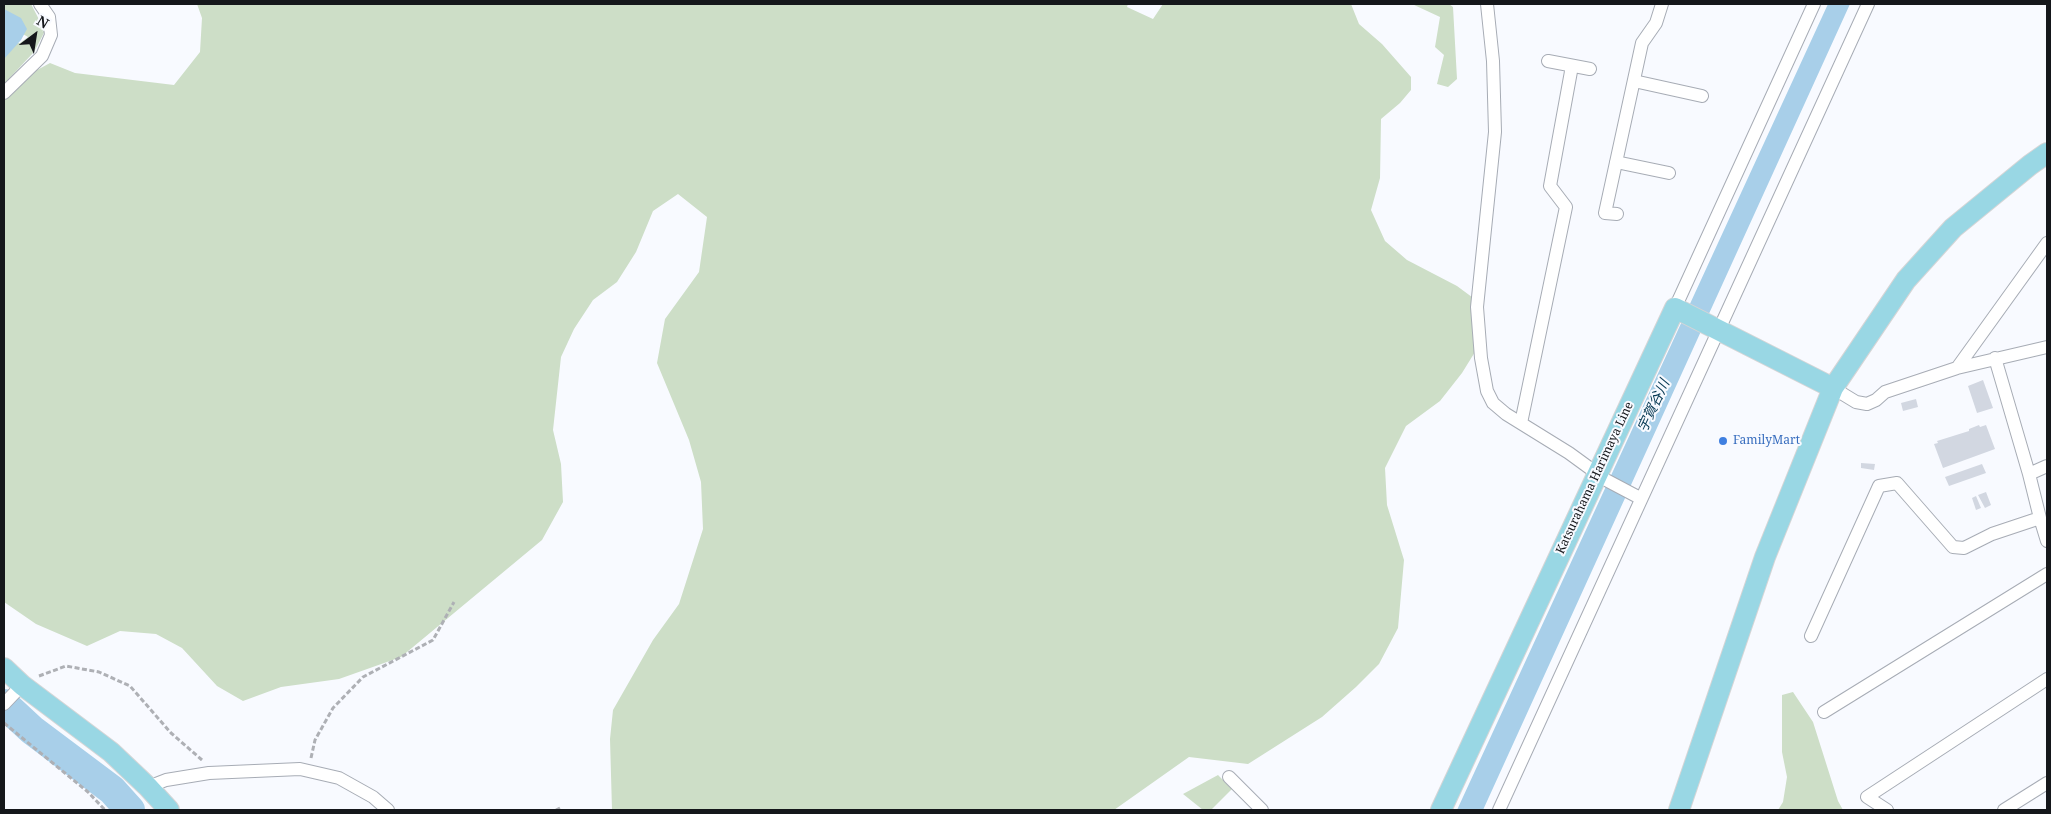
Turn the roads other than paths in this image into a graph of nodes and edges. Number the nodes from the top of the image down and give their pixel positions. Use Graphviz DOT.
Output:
graph roads {
  1 [pos="40,4"];
  2 [pos="1487,4"];
  3 [pos="1662,4"];
  4 [pos="1814,4"];
  5 [pos="1868,4"];
  6 [pos="1548,61"];
  7 [pos="1572,66"];
  8 [pos="1590,69"];
  9 [pos="1634,81"];
  10 [pos="4,93"];
  11 [pos="1702,96"];
  12 [pos="2047,153"];
  13 [pos="1616,162"];
  14 [pos="1669,173"];
  15 [pos="1617,214"];
  16 [pos="2047,243"];
  17 [pos="1680,310"];
  18 [pos="1714,327"];
  19 [pos="2047,347"];
  20 [pos="1994,358"];
  21 [pos="1958,368"];
  22 [pos="1833,388"];
  23 [pos="1521,423"];
  24 [pos="2047,466"];
  25 [pos="2030,474"];
  26 [pos="1602,477"];
  27 [pos="1640,498"];
  28 [pos="2040,518"];
  29 [pos="2047,541"];
  30 [pos="2047,574"];
  31 [pos="1811,636"];
  32 [pos="4,668"];
  33 [pos="2047,679"];
  34 [pos="13,695"];
  35 [pos="1824,712"];
  36 [pos="1229,777"];
  37 [pos="2047,783"];
  38 [pos="148,787"];
  39 [pos="169,810"];
  40 [pos="388,810"];
  41 [pos="1262,810"];
  42 [pos="1441,810"];
  43 [pos="1499,810"];
  44 [pos="1679,810"];
  45 [pos="1886,810"];
  46 [pos="2004,810"];
  1 -- 10 [label="street"];
  2 -- 23 [label="street"];
  3 -- 9 [label="street"];
  4 -- 17 [label="street"];
  5 -- 18 [label="street"];
  6 -- 7 [label="street"];
  7 -- 8 [label="street"];
  7 -- 23 [label="street"];
  9 -- 11 [label="street"];
  9 -- 13 [label="street"];
  12 -- 22 [label="main road"];
  13 -- 14 [label="street"];
  13 -- 15 [label="street"];
  16 -- 21 [label="street"];
  17 -- 18 [label="main road"];
  17 -- 26 [label="main road, Katsurahama Harimaya Line"];
  18 -- 22 [label="main road"];
  18 -- 27 [label="street"];
  19 -- 20 [label="street"];
  20 -- 21 [label="street"];
  20 -- 25 [label="street"];
  21 -- 22 [label="street"];
  22 -- 44 [label="main road"];
  23 -- 26 [label="street"];
  24 -- 25 [label="street"];
  25 -- 28 [label="street"];
  26 -- 27 [label="street"];
  26 -- 42 [label="main road, Katsurahama Harimaya Line"];
  27 -- 43 [label="street"];
  28 -- 29 [label="street"];
  28 -- 31 [label="street"];
  30 -- 35 [label="street"];
  32 -- 34 [label="main road"];
  33 -- 45 [label="street"];
  34 -- 38 [label="main road"];
  36 -- 41 [label="street"];
  37 -- 46 [label="street"];
  38 -- 39 [label="main road"];
  38 -- 40 [label="street"];
}
